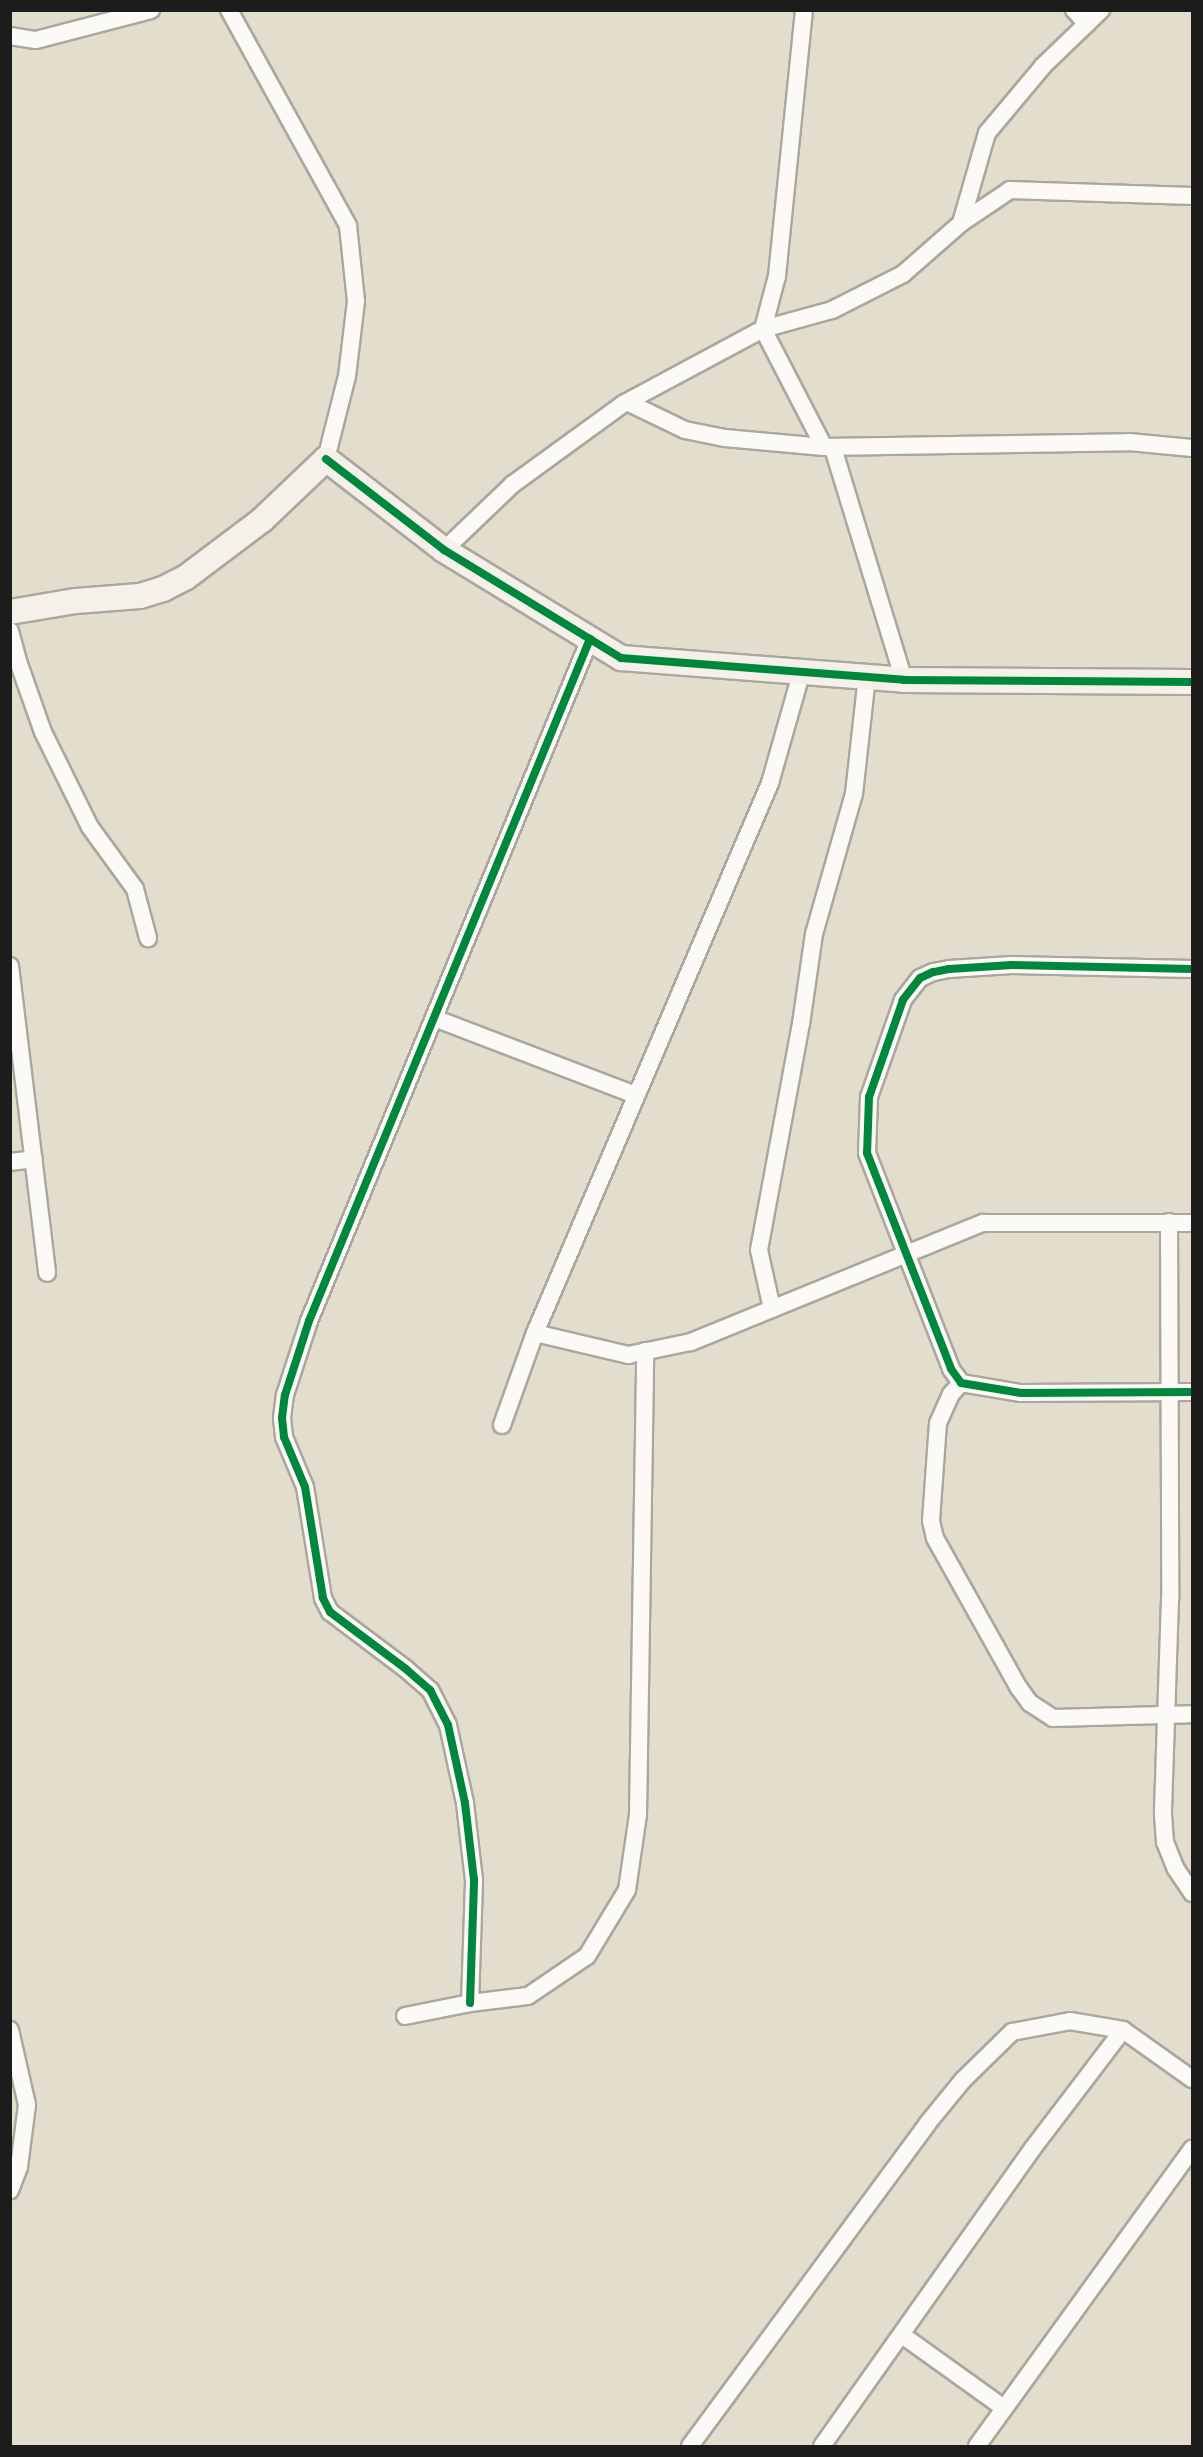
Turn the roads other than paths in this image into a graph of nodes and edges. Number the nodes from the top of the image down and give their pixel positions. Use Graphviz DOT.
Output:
graph roads {
  1 [pos="151,10"];
  2 [pos="229,10"];
  3 [pos="804,10"];
  4 [pos="1074,10"];
  5 [pos="1101,10"];
  6 [pos="1087,24"];
  7 [pos="10,36"];
  8 [pos="1192,196"];
  9 [pos="961,223"];
  10 [pos="763,329"];
  11 [pos="627,402"];
  12 [pos="828,448"];
  13 [pos="1192,448"];
  14 [pos="326,459"];
  15 [pos="444,550"];
  16 [pos="10,612"];
  17 [pos="10,631"];
  18 [pos="590,639"];
  19 [pos="802,671"];
  20 [pos="867,677"];
  21 [pos="904,680"];
  22 [pos="1192,682"];
  23 [pos="148,938"];
  24 [pos="10,966"];
  25 [pos="1192,969"];
  26 [pos="434,1018"];
  27 [pos="636,1095"];
  28 [pos="34,1159"];
  29 [pos="10,1162"];
  30 [pos="1169,1222"];
  31 [pos="1192,1223"];
  32 [pos="906,1255"];
  33 [pos="47,1273"];
  34 [pos="772,1309"];
  35 [pos="535,1333"];
  36 [pos="645,1352"];
  37 [pos="961,1383"];
  38 [pos="1167,1392"];
  39 [pos="1192,1392"];
  40 [pos="502,1425"];
  41 [pos="1192,1714"];
  42 [pos="1165,1716"];
  43 [pos="1192,1893"];
  44 [pos="470,2004"];
  45 [pos="405,2016"];
  46 [pos="10,2030"];
  47 [pos="1123,2030"];
  48 [pos="1192,2079"];
  49 [pos="1192,2149"];
  50 [pos="10,2190"];
  51 [pos="902,2335"];
  52 [pos="1004,2408"];
  53 [pos="690,2446"];
  54 [pos="822,2446"];
  55 [pos="977,2446"];
  1 -- 7 [label="street"];
  2 -- 14 [label="street"];
  3 -- 10 [label="street"];
  4 -- 6 [label="street"];
  5 -- 6 [label="street"];
  6 -- 9 [label="street"];
  8 -- 9 [label="street"];
  9 -- 10 [label="street"];
  10 -- 11 [label="street"];
  10 -- 12 [label="street"];
  11 -- 12 [label="street"];
  11 -- 15 [label="street"];
  12 -- 13 [label="street"];
  12 -- 21 [label="street"];
  14 -- 15 [label="street"];
  14 -- 16 [label="street"];
  15 -- 18 [label="street"];
  17 -- 23 [label="street"];
  18 -- 19 [label="street"];
  18 -- 26 [label="street"];
  19 -- 20 [label="street"];
  19 -- 27 [label="street"];
  20 -- 21 [label="street"];
  20 -- 34 [label="street"];
  21 -- 22 [label="street"];
  24 -- 28 [label="street"];
  25 -- 32 [label="street"];
  26 -- 27 [label="street"];
  26 -- 44 [label="street"];
  27 -- 35 [label="street"];
  28 -- 29 [label="street"];
  28 -- 33 [label="street"];
  30 -- 31 [label="street"];
  30 -- 32 [label="street"];
  30 -- 38 [label="street"];
  32 -- 34 [label="street"];
  32 -- 37 [label="street"];
  34 -- 36 [label="street"];
  35 -- 36 [label="street"];
  35 -- 40 [label="street"];
  36 -- 44 [label="street"];
  37 -- 38 [label="street"];
  37 -- 42 [label="street"];
  38 -- 39 [label="street"];
  38 -- 42 [label="street"];
  41 -- 42 [label="street"];
  42 -- 43 [label="street"];
  44 -- 45 [label="street"];
  46 -- 50 [label="street"];
  47 -- 48 [label="street"];
  47 -- 51 [label="street"];
  47 -- 53 [label="street"];
  49 -- 52 [label="street"];
  51 -- 52 [label="street"];
  51 -- 54 [label="street"];
  52 -- 55 [label="street"];
}
